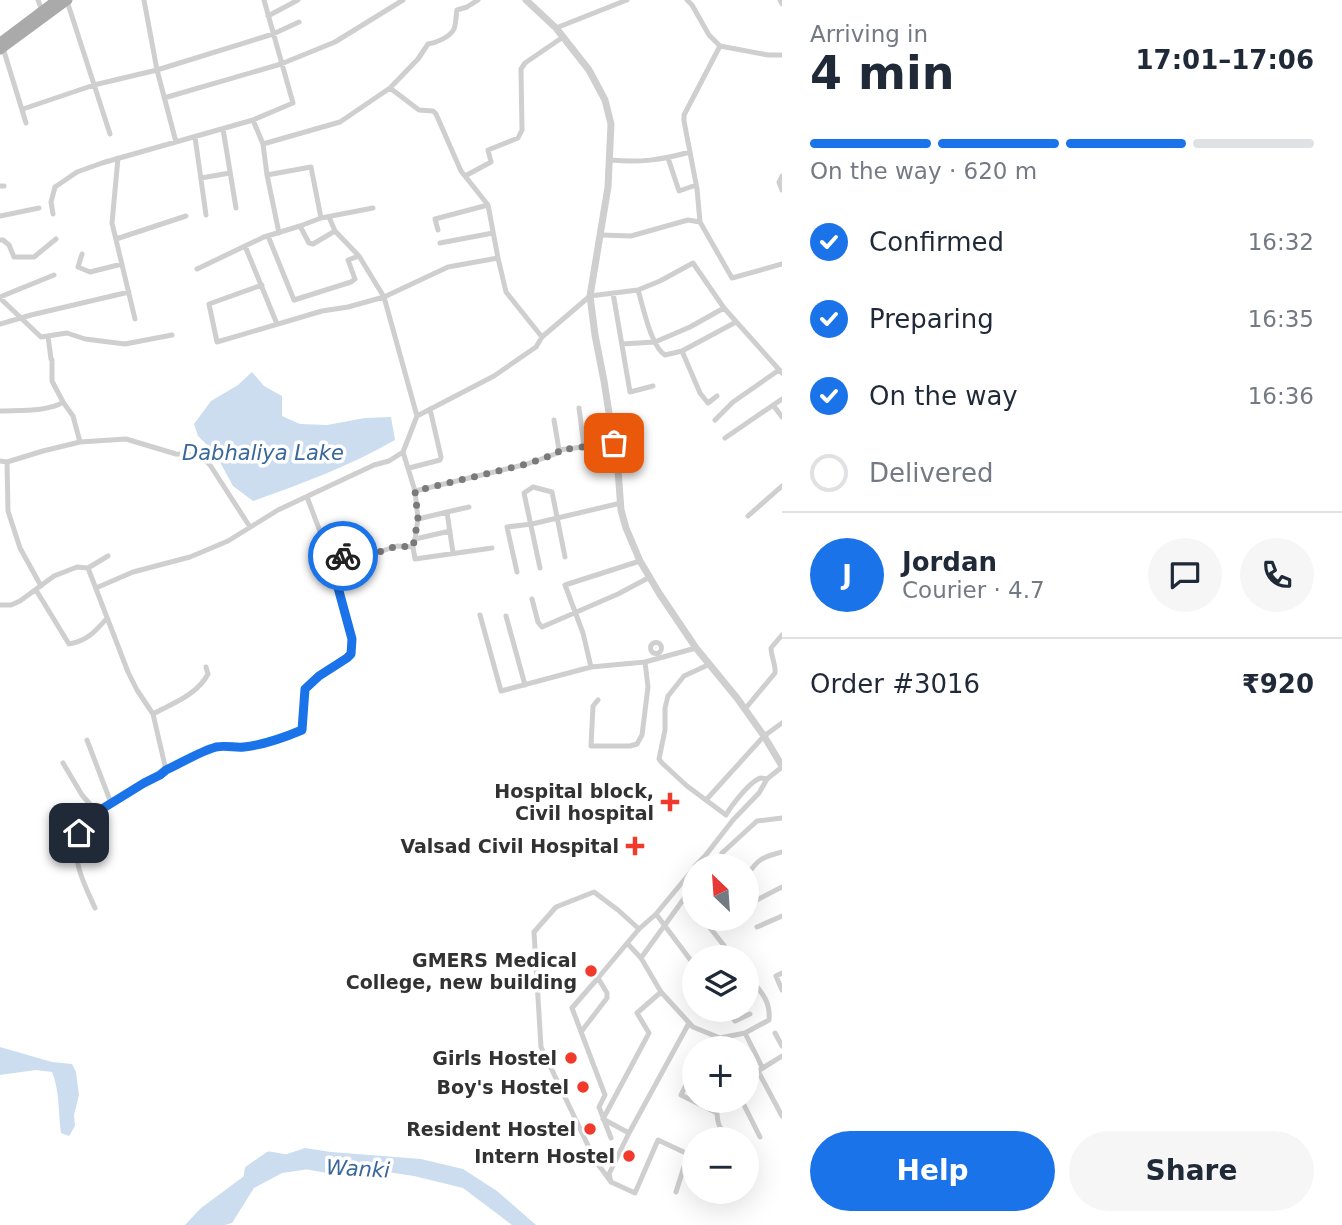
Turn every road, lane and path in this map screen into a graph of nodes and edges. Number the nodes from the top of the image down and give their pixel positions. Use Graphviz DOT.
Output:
graph roads {
  1 [pos="55,0"];
  2 [pos="67,0"];
  3 [pos="144,0"];
  4 [pos="264,0"];
  5 [pos="298,0"];
  6 [pos="403,0"];
  7 [pos="478,0"];
  8 [pos="526,0"];
  9 [pos="627,0"];
  10 [pos="687,0"];
  11 [pos="392,2"];
  12 [pos="42,9"];
  13 [pos="268,16"];
  14 [pos="299,22"];
  15 [pos="556,28"];
  16 [pos="273,34"];
  17 [pos="563,37"];
  18 [pos="720,46"];
  19 [pos="1,47"];
  20 [pos="782,55"];
  21 [pos="281,64"];
  22 [pos="156,71"];
  23 [pos="94,85"];
  24 [pos="390,88"];
  25 [pos="164,98"];
  26 [pos="23,108"];
  27 [pos="253,120"];
  28 [pos="26,122"];
  29 [pos="223,129"];
  30 [pos="110,134"];
  31 [pos="195,137"];
  32 [pos="176,142"];
  33 [pos="263,144"];
  34 [pos="690,152"];
  35 [pos="118,158"];
  36 [pos="668,158"];
  37 [pos="610,160"];
  38 [pos="230,173"];
  39 [pos="267,175"];
  40 [pos="465,176"];
  41 [pos="782,176"];
  42 [pos="201,178"];
  43 [pos="696,185"];
  44 [pos="782,190"];
  45 [pos="488,205"];
  46 [pos="39,208"];
  47 [pos="236,208"];
  48 [pos="373,208"];
  49 [pos="52,214"];
  50 [pos="206,215"];
  51 [pos="0,216"];
  52 [pos="186,216"];
  53 [pos="329,217"];
  54 [pos="321,218"];
  55 [pos="700,222"];
  56 [pos="300,226"];
  57 [pos="438,230"];
  58 [pos="335,231"];
  59 [pos="279,233"];
  60 [pos="493,233"];
  61 [pos="601,235"];
  62 [pos="268,236"];
  63 [pos="56,239"];
  64 [pos="116,239"];
  65 [pos="0,240"];
  66 [pos="440,243"];
  67 [pos="245,246"];
  68 [pos="82,254"];
  69 [pos="359,256"];
  70 [pos="498,258"];
  71 [pos="122,264"];
  72 [pos="782,264"];
  73 [pos="197,270"];
  74 [pos="54,275"];
  75 [pos="262,285"];
  76 [pos="638,290"];
  77 [pos="129,292"];
  78 [pos="613,293"];
  79 [pos="590,296"];
  80 [pos="384,297"];
  81 [pos="0,298"];
  82 [pos="724,308"];
  83 [pos="22,318"];
  84 [pos="135,319"];
  85 [pos="736,322"];
  86 [pos="0,324"];
  87 [pos="277,324"];
  88 [pos="172,335"];
  89 [pos="48,336"];
  90 [pos="542,337"];
  91 [pos="655,342"];
  92 [pos="622,344"];
  93 [pos="682,351"];
  94 [pos="781,372"];
  95 [pos="653,386"];
  96 [pos="717,396"];
  97 [pos="782,399"];
  98 [pos="63,402"];
  99 [pos="773,405"];
  100 [pos="579,408"];
  101 [pos="430,409"];
  102 [pos="0,411"];
  103 [pos="417,415"];
  104 [pos="782,417"];
  105 [pos="554,420"];
  106 [pos="715,420"];
  107 [pos="725,438"];
  108 [pos="80,442"];
  109 [pos="614,443"];
  110 [pos="584,446"];
  111 [pos="559,450"];
  112 [pos="403,452"];
  113 [pos="4,461"];
  114 [pos="409,468"];
  115 [pos="782,486"];
  116 [pos="415,491"];
  117 [pos="307,497"];
  118 [pos="621,503"];
  119 [pos="469,507"];
  120 [pos="447,512"];
  121 [pos="748,516"];
  122 [pos="557,518"];
  123 [pos="418,519"];
  124 [pos="530,524"];
  125 [pos="250,527"];
  126 [pos="450,531"];
  127 [pos="415,539"];
  128 [pos="413,547"];
  129 [pos="492,548"];
  130 [pos="453,553"];
  131 [pos="108,556"];
  132 [pos="565,556"];
  133 [pos="330,558"];
  134 [pos="640,561"];
  135 [pos="88,568"];
  136 [pos="540,568"];
  137 [pos="517,572"];
  138 [pos="650,577"];
  139 [pos="38,588"];
  140 [pos="96,588"];
  141 [pos="532,599"];
  142 [pos="0,605"];
  143 [pos="575,614"];
  144 [pos="480,615"];
  145 [pos="506,615"];
  146 [pos="107,618"];
  147 [pos="782,635"];
  148 [pos="695,648"];
  149 [pos="645,663"];
  150 [pos="710,664"];
  151 [pos="206,667"];
  152 [pos="591,667"];
  153 [pos="525,685"];
  154 [pos="598,700"];
  155 [pos="745,709"];
  156 [pos="153,714"];
  157 [pos="782,723"];
  158 [pos="764,736"];
  159 [pos="87,740"];
  160 [pos="62,763"];
  161 [pos="782,766"];
  162 [pos="166,770"];
  163 [pos="767,779"];
  164 [pos="706,800"];
  165 [pos="111,803"];
  166 [pos="97,812"];
  167 [pos="782,818"];
  168 [pos="782,852"];
  169 [pos="707,854"];
  170 [pos="722,854"];
  171 [pos="760,859"];
  172 [pos="682,882"];
  173 [pos="782,887"];
  174 [pos="760,898"];
  175 [pos="682,900"];
  176 [pos="95,908"];
  177 [pos="656,914"];
  178 [pos="782,916"];
  179 [pos="665,925"];
  180 [pos="760,926"];
  181 [pos="639,929"];
  182 [pos="628,943"];
  183 [pos="682,948"];
  184 [pos="641,958"];
  185 [pos="782,973"];
  186 [pos="598,978"];
  187 [pos="759,989"];
  188 [pos="782,990"];
  189 [pos="661,992"];
  190 [pos="689,1023"];
  191 [pos="581,1032"];
  192 [pos="775,1033"];
  193 [pos="745,1034"];
  194 [pos="782,1046"];
  195 [pos="782,1056"];
  196 [pos="760,1069"];
  197 [pos="749,1113"];
  198 [pos="782,1116"];
  199 [pos="603,1119"];
  200 [pos="629,1133"];
  201 [pos="760,1137"];
  202 [pos="611,1138"];
  203 [pos="611,1182"];
  204 [pos="676,1192"];
  1 -- 12 [label="main road"];
  2 -- 12 [label="main road"];
  2 -- 23 [label="street"];
  3 -- 22 [label="street"];
  4 -- 13 [label="street"];
  5 -- 13 [label="street"];
  6 -- 11 [label="street"];
  7 -- 24 [label="street"];
  8 -- 15 [label="street"];
  9 -- 15 [label="street"];
  10 -- 18 [label="street"];
  11 -- 21 [label="street"];
  12 -- 19 [label="main road"];
  13 -- 16 [label="street"];
  14 -- 16 [label="street"];
  15 -- 17 [label="street"];
  16 -- 21 [label="street"];
  16 -- 22 [label="street"];
  17 -- 37 [label="street"];
  17 -- 40 [label="street"];
  18 -- 20 [label="street"];
  18 -- 34 [label="street"];
  19 -- 26 [label="street"];
  21 -- 25 [label="street"];
  21 -- 27 [label="street"];
  22 -- 23 [label="street"];
  22 -- 25 [label="street"];
  23 -- 26 [label="street"];
  23 -- 30 [label="street"];
  24 -- 33 [label="street"];
  24 -- 40 [label="street"];
  25 -- 32 [label="street"];
  26 -- 28 [label="street"];
  27 -- 29 [label="street"];
  27 -- 33 [label="street"];
  29 -- 31 [label="street"];
  29 -- 38 [label="street"];
  31 -- 32 [label="street"];
  31 -- 42 [label="street"];
  32 -- 35 [label="street"];
  33 -- 39 [label="street"];
  34 -- 36 [label="street"];
  34 -- 43 [label="street"];
  35 -- 49 [label="street"];
  35 -- 64 [label="street"];
  36 -- 37 [label="street"];
  36 -- 43 [label="street"];
  37 -- 61 [label="street"];
  38 -- 42 [label="street"];
  38 -- 47 [label="street"];
  39 -- 54 [label="street"];
  39 -- 59 [label="street"];
  40 -- 45 [label="street"];
  41 -- 44 [label="street"];
  42 -- 50 [label="street"];
  43 -- 55 [label="street"];
  45 -- 57 [label="street"];
  45 -- 60 [label="street"];
  46 -- 51 [label="street"];
  48 -- 53 [label="street"];
  52 -- 64 [label="street"];
  53 -- 54 [label="street"];
  53 -- 58 [label="street"];
  54 -- 56 [label="street"];
  55 -- 61 [label="street"];
  55 -- 72 [label="street"];
  56 -- 58 [label="street"];
  56 -- 59 [label="street"];
  58 -- 69 [label="street"];
  59 -- 62 [label="street"];
  60 -- 66 [label="street"];
  60 -- 70 [label="street"];
  61 -- 79 [label="street"];
  62 -- 67 [label="street"];
  62 -- 69 [label="street"];
  63 -- 65 [label="street"];
  64 -- 71 [label="street"];
  67 -- 73 [label="street"];
  67 -- 75 [label="street"];
  68 -- 71 [label="street"];
  69 -- 80 [label="street"];
  70 -- 80 [label="street"];
  70 -- 90 [label="street"];
  71 -- 77 [label="street"];
  74 -- 81 [label="street"];
  75 -- 87 [label="street"];
  75 -- 87 [label="street"];
  76 -- 78 [label="street"];
  76 -- 82 [label="street"];
  76 -- 91 [label="street"];
  77 -- 83 [label="street"];
  77 -- 84 [label="street"];
  78 -- 79 [label="street"];
  78 -- 92 [label="street"];
  79 -- 90 [label="street"];
  79 -- 109 [label="street"];
  80 -- 87 [label="street"];
  80 -- 103 [label="street"];
  81 -- 83 [label="street"];
  82 -- 85 [label="street"];
  82 -- 91 [label="street"];
  83 -- 86 [label="street"];
  83 -- 89 [label="street"];
  85 -- 93 [label="street"];
  85 -- 94 [label="street"];
  88 -- 89 [label="street"];
  89 -- 98 [label="street"];
  90 -- 101 [label="street"];
  91 -- 92 [label="street"];
  91 -- 93 [label="street"];
  92 -- 95 [label="street"];
  93 -- 96 [label="street"];
  94 -- 106 [label="street"];
  97 -- 99 [label="street"];
  98 -- 102 [label="street"];
  98 -- 108 [label="street"];
  99 -- 104 [label="street"];
  99 -- 107 [label="street"];
  100 -- 110 [label="street"];
  101 -- 103 [label="street"];
  101 -- 114 [label="street"];
  103 -- 112 [label="street"];
  105 -- 111 [label="street"];
  108 -- 113 [label="street"];
  108 -- 125 [label="street"];
  109 -- 110 [label="street"];
  109 -- 118 [label="street"];
  110 -- 111 [label="street"];
  111 -- 116 [label="street"];
  112 -- 114 [label="street"];
  112 -- 117 [label="street"];
  113 -- 139 [label="street"];
  114 -- 116 [label="street"];
  115 -- 121 [label="street"];
  116 -- 123 [label="street"];
  117 -- 125 [label="street"];
  117 -- 133 [label="street"];
  118 -- 122 [label="street"];
  118 -- 134 [label="street"];
  119 -- 120 [label="street"];
  120 -- 123 [label="street"];
  120 -- 126 [label="street"];
  122 -- 124 [label="street"];
  122 -- 124 [label="street"];
  122 -- 132 [label="street"];
  123 -- 127 [label="street"];
  124 -- 136 [label="street"];
  124 -- 137 [label="street"];
  125 -- 140 [label="street"];
  126 -- 127 [label="street"];
  126 -- 130 [label="street"];
  127 -- 128 [label="street"];
  128 -- 130 [label="street"];
  128 -- 133 [label="street"];
  129 -- 130 [label="street"];
  131 -- 135 [label="street"];
  133 -- 162 [label="street"];
  134 -- 138 [label="street"];
  134 -- 143 [label="street"];
  135 -- 139 [label="street"];
  135 -- 140 [label="street"];
  138 -- 143 [label="street"];
  138 -- 148 [label="street"];
  139 -- 142 [label="street"];
  139 -- 146 [label="street"];
  140 -- 146 [label="street"];
  141 -- 143 [label="street"];
  143 -- 152 [label="street"];
  144 -- 153 [label="street"];
  145 -- 153 [label="street"];
  146 -- 156 [label="street"];
  147 -- 155 [label="street"];
  148 -- 149 [label="street"];
  148 -- 150 [label="street"];
  149 -- 152 [label="street"];
  149 -- 154 [label="street"];
  150 -- 155 [label="street"];
  150 -- 164 [label="street"];
  151 -- 156 [label="street"];
  152 -- 153 [label="street"];
  155 -- 158 [label="street"];
  156 -- 162 [label="street"];
  157 -- 158 [label="street"];
  158 -- 161 [label="street"];
  158 -- 164 [label="street"];
  159 -- 165 [label="street"];
  160 -- 166 [label="street"];
  161 -- 163 [label="street"];
  162 -- 165 [label="street"];
  163 -- 164 [label="street"];
  163 -- 169 [label="street"];
  165 -- 166 [label="street"];
  166 -- 176 [label="street"];
  167 -- 170 [label="street"];
  168 -- 171 [label="street"];
  172 -- 177 [label="street"];
  173 -- 174 [label="street"];
  175 -- 179 [label="street"];
  177 -- 179 [label="street"];
  177 -- 181 [label="street"];
  178 -- 180 [label="street"];
  179 -- 183 [label="street"];
  179 -- 184 [label="street"];
  181 -- 182 [label="street"];
  181 -- 203 [label="street"];
  182 -- 184 [label="street"];
  182 -- 186 [label="street"];
  184 -- 189 [label="street"];
  185 -- 188 [label="street"];
  186 -- 191 [label="street"];
  186 -- 191 [label="street"];
  187 -- 193 [label="street"];
  189 -- 190 [label="street"];
  189 -- 199 [label="street"];
  190 -- 193 [label="street"];
  190 -- 200 [label="street"];
  191 -- 199 [label="street"];
  192 -- 194 [label="street"];
  193 -- 196 [label="street"];
  195 -- 196 [label="street"];
  196 -- 198 [label="street"];
  197 -- 201 [label="street"];
  199 -- 200 [label="street"];
  199 -- 202 [label="street"];
  200 -- 203 [label="street"];
  203 -- 204 [label="street"];
}
